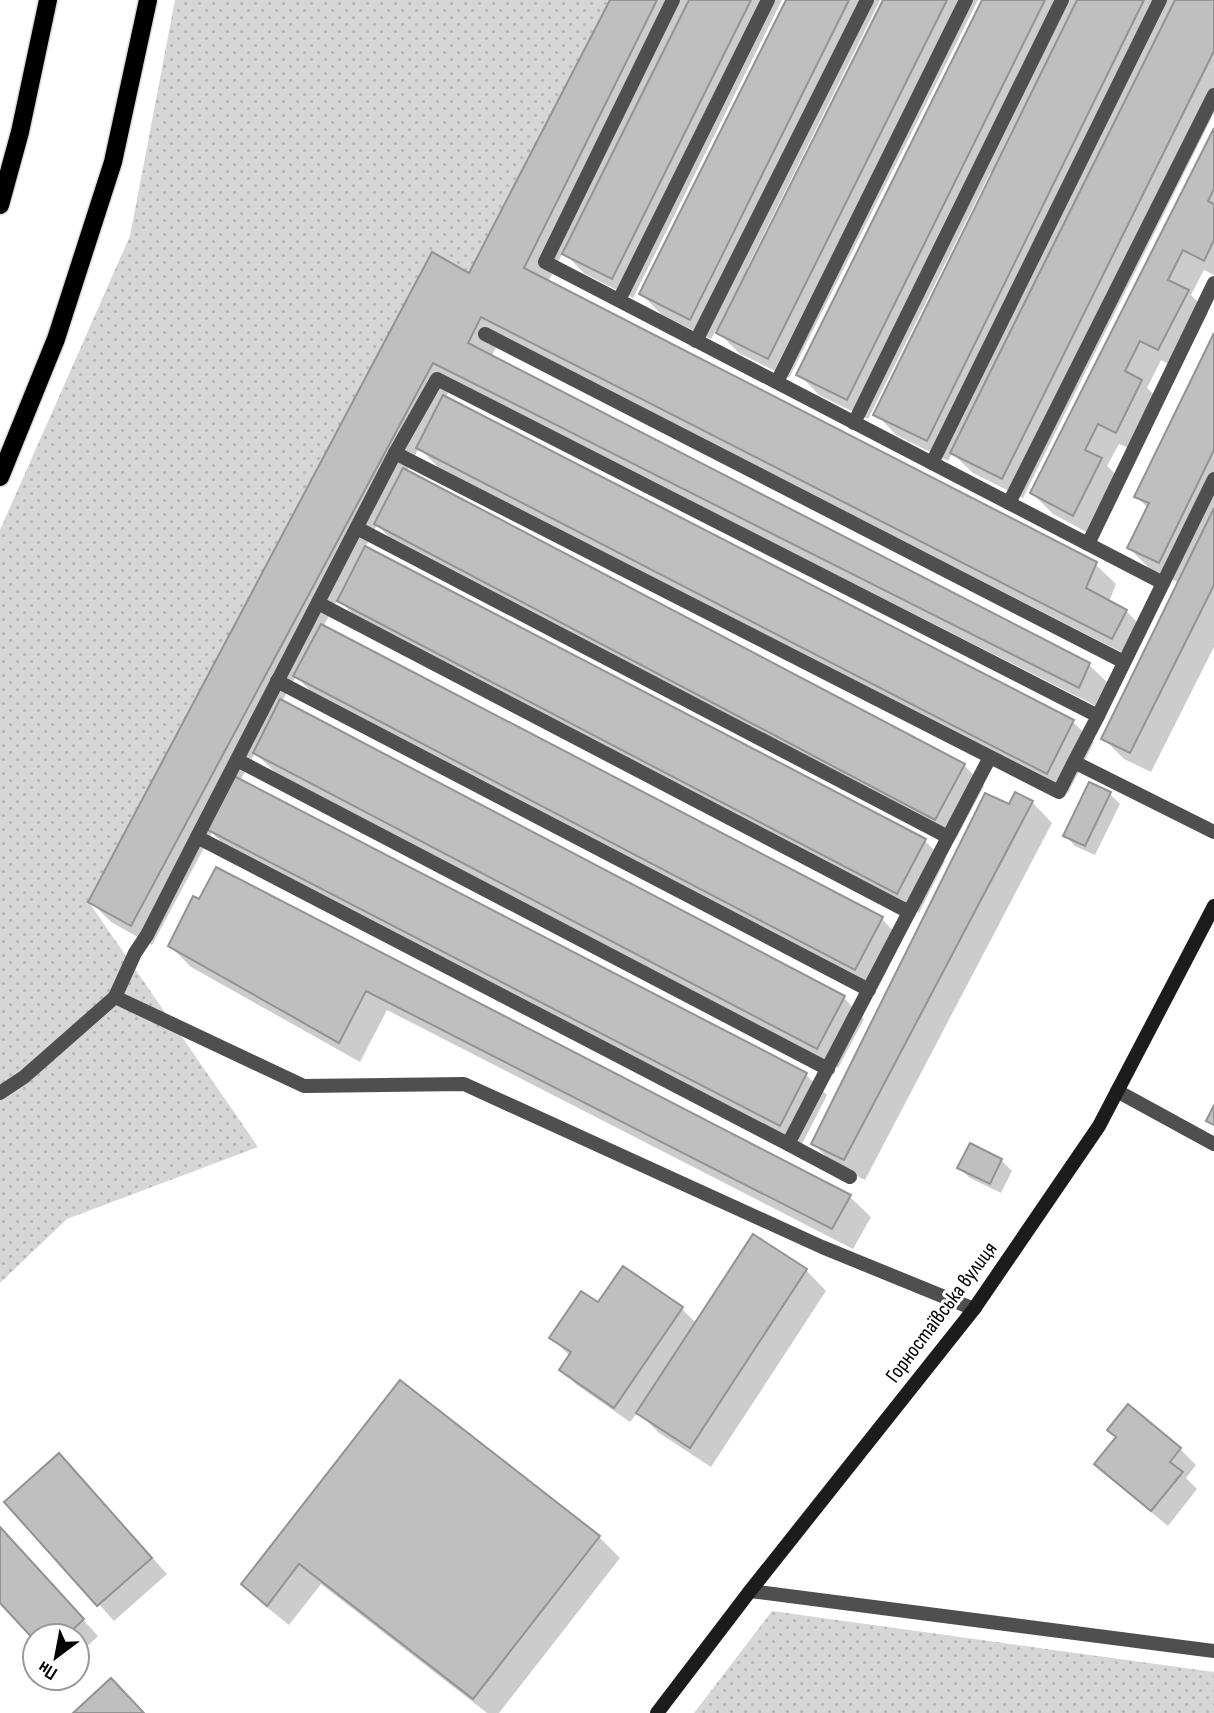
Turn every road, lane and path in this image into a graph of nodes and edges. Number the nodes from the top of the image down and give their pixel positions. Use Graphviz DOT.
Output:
graph roads {
  1 [pos="48,0"];
  2 [pos="149,0"];
  3 [pos="673,0"];
  4 [pos="768,0"];
  5 [pos="867,0"];
  6 [pos="965,0"];
  7 [pos="1062,0"];
  8 [pos="1160,0"];
  9 [pos="1214,95"];
  10 [pos="0,205"];
  11 [pos="1214,283"];
  12 [pos="619,300"];
  13 [pos="485,334"];
  14 [pos="696,341"];
  15 [pos="776,382"];
  16 [pos="854,423"];
  17 [pos="395,453"];
  18 [pos="932,463"];
  19 [pos="0,477"];
  20 [pos="1214,479"];
  21 [pos="1009,503"];
  22 [pos="357,528"];
  23 [pos="1088,544"];
  24 [pos="1163,583"];
  25 [pos="318,603"];
  26 [pos="1124,662"];
  27 [pos="277,681"];
  28 [pos="1098,716"];
  29 [pos="990,757"];
  30 [pos="237,760"];
  31 [pos="1074,762"];
  32 [pos="1214,832"];
  33 [pos="948,836"];
  34 [pos="197,837"];
  35 [pos="1214,906"];
  36 [pos="909,912"];
  37 [pos="869,990"];
  38 [pos="115,997"];
  39 [pos="828,1069"];
  40 [pos="1117,1091"];
  41 [pos="0,1093"];
  42 [pos="788,1144"];
  43 [pos="1214,1144"];
  44 [pos="850,1177"];
  45 [pos="974,1309"];
  46 [pos="750,1591"];
  47 [pos="1214,1651"];
  48 [pos="657,1713"];
  1 -- 10 [label="main road"];
  2 -- 19 [label="main road"];
  3 -- 12 [label="street"];
  4 -- 12 [label="street"];
  5 -- 14 [label="street"];
  6 -- 15 [label="street"];
  7 -- 16 [label="street"];
  8 -- 18 [label="street"];
  9 -- 21 [label="street"];
  11 -- 23 [label="street"];
  12 -- 14 [label="street"];
  13 -- 26 [label="street"];
  14 -- 15 [label="street"];
  15 -- 16 [label="street"];
  16 -- 18 [label="street"];
  17 -- 22 [label="street"];
  17 -- 28 [label="street"];
  17 -- 29 [label="street"];
  18 -- 21 [label="street"];
  20 -- 24 [label="street"];
  21 -- 23 [label="street"];
  22 -- 25 [label="street"];
  22 -- 33 [label="street"];
  23 -- 24 [label="street"];
  24 -- 26 [label="street"];
  25 -- 27 [label="street"];
  25 -- 36 [label="street"];
  26 -- 28 [label="street"];
  27 -- 30 [label="street"];
  27 -- 37 [label="street"];
  28 -- 31 [label="street"];
  29 -- 31 [label="street"];
  29 -- 33 [label="street"];
  30 -- 34 [label="street"];
  30 -- 39 [label="street"];
  31 -- 32 [label="street"];
  33 -- 36 [label="street"];
  34 -- 38 [label="street"];
  34 -- 42 [label="street"];
  35 -- 40 [label="main road, Горностаївська вулиця"];
  36 -- 37 [label="street"];
  37 -- 39 [label="street"];
  38 -- 41 [label="street"];
  38 -- 45 [label="street"];
  39 -- 42 [label="street"];
  40 -- 43 [label="street"];
  40 -- 45 [label="main road, Горностаївська вулиця"];
  42 -- 44 [label="street"];
  45 -- 46 [label="main road, Горностаївська вулиця"];
  46 -- 47 [label="street"];
  46 -- 48 [label="main road, Горностаївська вулиця"];
}
